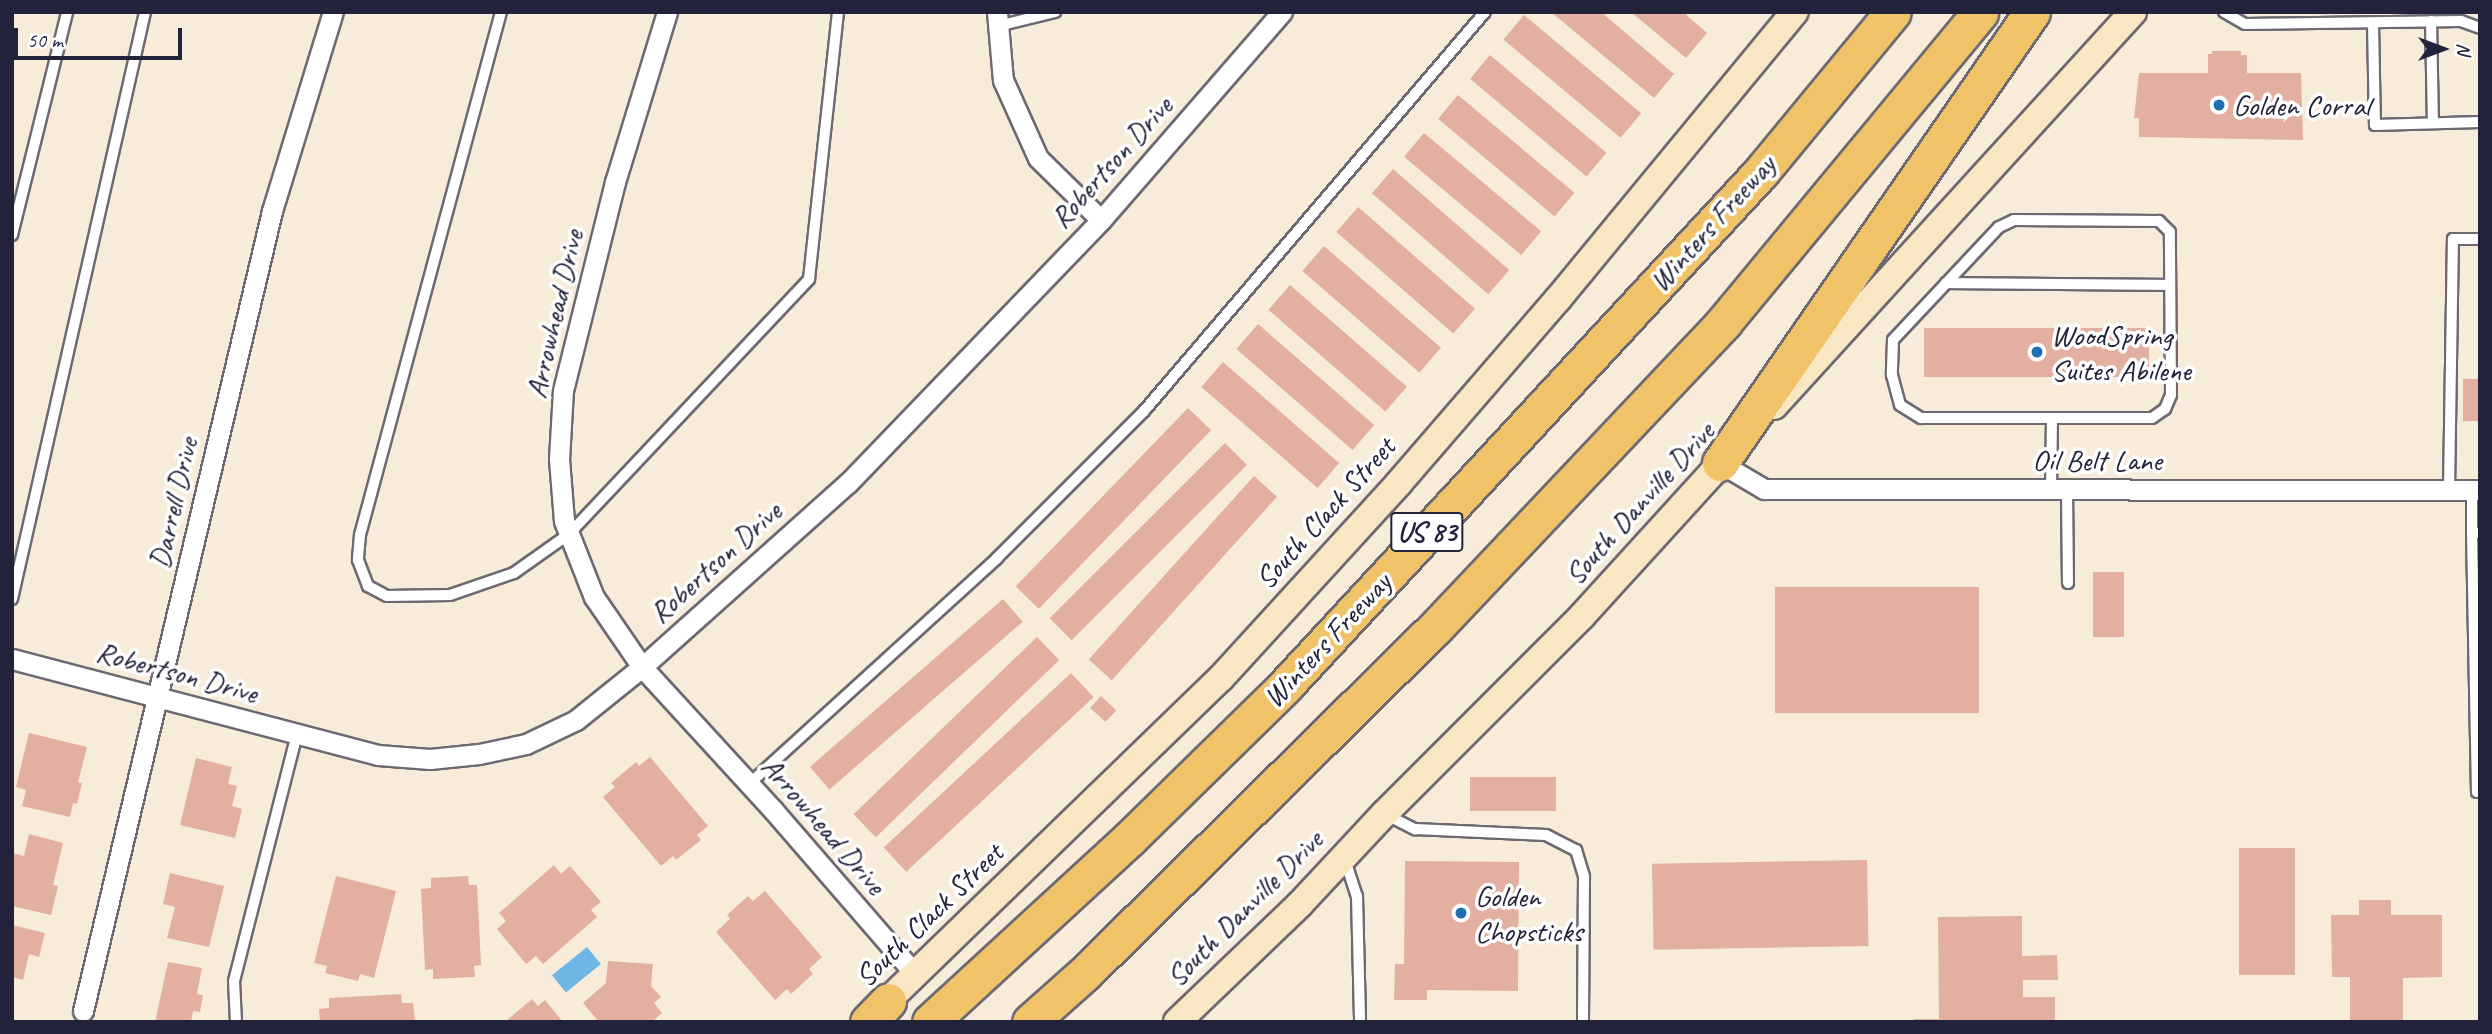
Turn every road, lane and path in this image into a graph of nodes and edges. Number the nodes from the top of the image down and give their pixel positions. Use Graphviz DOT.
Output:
graph roads {
  1 [pos="67,12"];
  2 [pos="145,12"];
  3 [pos="333,12"];
  4 [pos="501,12"];
  5 [pos="667,12"];
  6 [pos="838,12"];
  7 [pos="1055,12"];
  8 [pos="1282,12"];
  9 [pos="1485,12"];
  10 [pos="1795,12"];
  11 [pos="1893,12"];
  12 [pos="1980,12"];
  13 [pos="2032,12"];
  14 [pos="2133,12"];
  15 [pos="2224,12"];
  16 [pos="997,19"];
  17 [pos="2431,21"];
  18 [pos="2373,23"];
  19 [pos="2480,28"];
  20 [pos="2480,122"];
  21 [pos="2433,123"];
  22 [pos="1101,220"];
  23 [pos="12,235"];
  24 [pos="2480,239"];
  25 [pos="1947,283"];
  26 [pos="2170,285"];
  27 [pos="2052,418"];
  28 [pos="1720,463"];
  29 [pos="2059,490"];
  30 [pos="2449,490"];
  31 [pos="2476,490"];
  32 [pos="2476,533"];
  33 [pos="569,534"];
  34 [pos="2068,583"];
  35 [pos="12,599"];
  36 [pos="12,659"];
  37 [pos="642,667"];
  38 [pos="157,698"];
  39 [pos="297,734"];
  40 [pos="749,785"];
  41 [pos="2480,792"];
  42 [pos="1384,814"];
  43 [pos="1343,856"];
  44 [pos="915,974"];
  45 [pos="83,1011"];
  46 [pos="873,1015"];
  47 [pos="236,1022"];
  48 [pos="930,1022"];
  49 [pos="1030,1022"];
  50 [pos="1177,1022"];
  51 [pos="1360,1022"];
  52 [pos="1583,1022"];
  1 -- 23 [label="lane"];
  2 -- 35 [label="lane"];
  3 -- 38 [label="street, Darrell Drive"];
  4 -- 33 [label="lane"];
  5 -- 33 [label="street, Arrowhead Drive"];
  6 -- 33 [label="lane"];
  7 -- 16 [label="lane"];
  8 -- 22 [label="street, Robertson Drive"];
  9 -- 40 [label="lane"];
  10 -- 44 [label="main road, South Clack Street"];
  11 -- 48 [label="highway, Winters Freeway / US 83"];
  12 -- 49 [label="highway, US 83"];
  13 -- 28 [label="highway"];
  14 -- 28 [label="main road, South Danville Drive"];
  15 -- 18 [label="lane"];
  16 -- 22 [label="street"];
  17 -- 18 [label="lane"];
  17 -- 19 [label="lane"];
  17 -- 21 [label="lane"];
  18 -- 21 [label="lane"];
  20 -- 21 [label="lane"];
  22 -- 37 [label="street, Robertson Drive"];
  24 -- 30 [label="lane"];
  25 -- 26 [label="lane"];
  25 -- 26 [label="lane"];
  25 -- 27 [label="lane"];
  26 -- 27 [label="lane"];
  27 -- 29 [label="lane"];
  28 -- 29 [label="street, Oil Belt Lane"];
  28 -- 42 [label="main road, South Danville Drive"];
  29 -- 30 [label="street, Oil Belt Lane"];
  29 -- 34 [label="lane"];
  30 -- 31 [label="street, Oil Belt Lane"];
  31 -- 32 [label="lane"];
  32 -- 41 [label="lane"];
  33 -- 37 [label="street, Arrowhead Drive"];
  36 -- 38 [label="street, Robertson Drive"];
  37 -- 39 [label="street, Robertson Drive"];
  37 -- 40 [label="street, Arrowhead Drive"];
  38 -- 39 [label="street, Robertson Drive"];
  38 -- 45 [label="street, Darrell Drive"];
  39 -- 47 [label="lane"];
  40 -- 44 [label="street, Arrowhead Drive"];
  42 -- 43 [label="main road, South Danville Drive"];
  42 -- 52 [label="lane"];
  43 -- 50 [label="main road, South Danville Drive"];
  43 -- 51 [label="lane"];
  44 -- 46 [label="main road, South Clack Street"];
}
